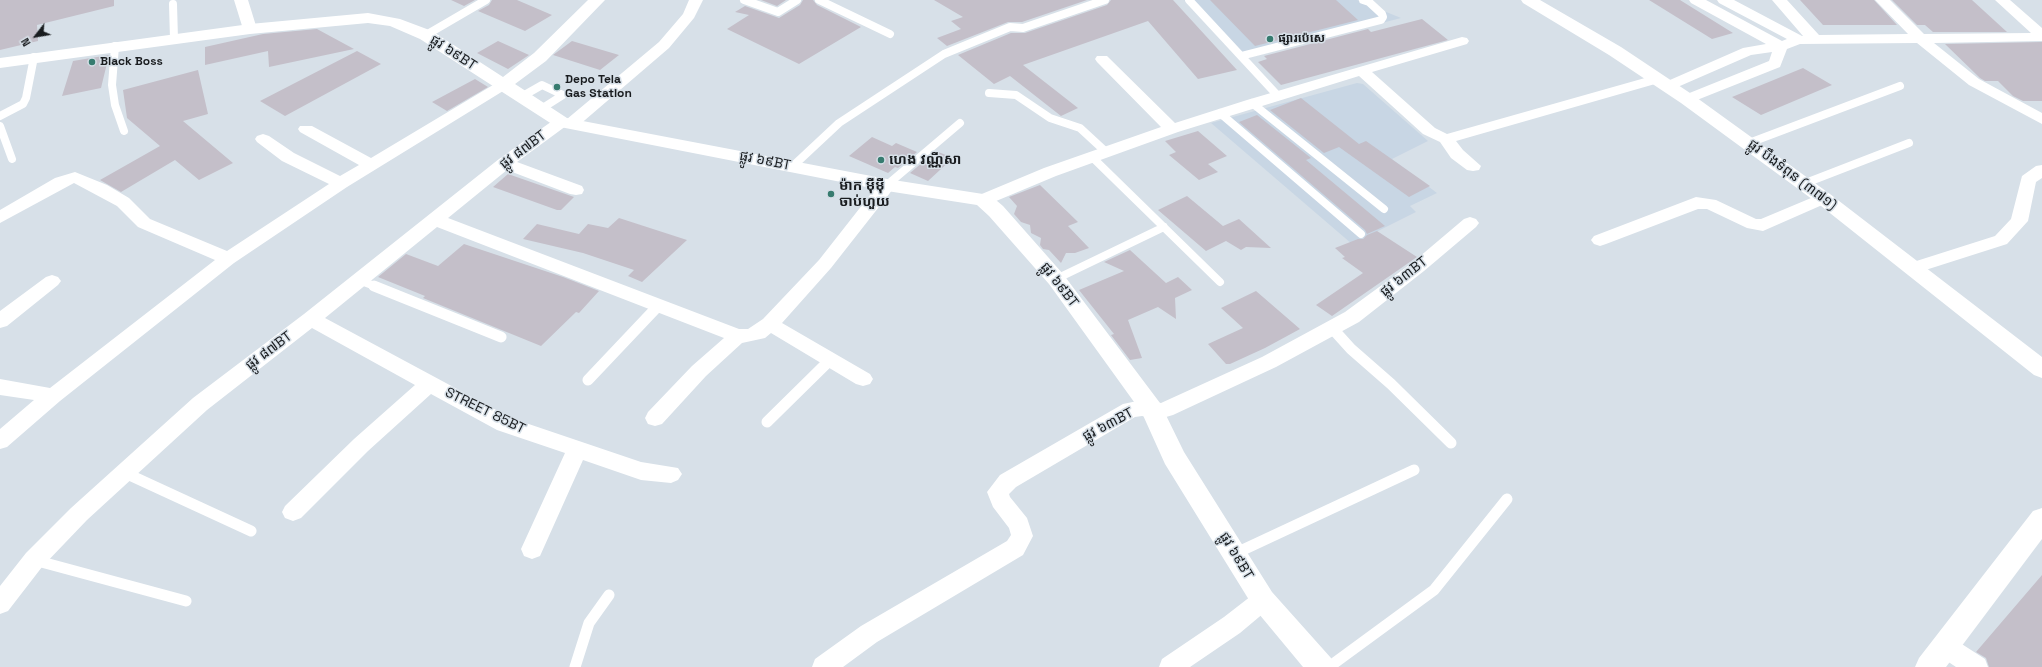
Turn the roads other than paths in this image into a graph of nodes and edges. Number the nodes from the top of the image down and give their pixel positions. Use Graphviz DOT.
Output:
graph roads {
  1 [pos="241,0"];
  2 [pos="486,0"];
  3 [pos="597,0"];
  4 [pos="696,0"];
  5 [pos="744,0"];
  6 [pos="797,0"];
  7 [pos="819,0"];
  8 [pos="1105,0"];
  9 [pos="1189,0"];
  10 [pos="1363,0"];
  11 [pos="1529,0"];
  12 [pos="1696,0"];
  13 [pos="1724,0"];
  14 [pos="1779,0"];
  15 [pos="1882,0"];
  16 [pos="2002,0"];
  17 [pos="173,4"];
  18 [pos="250,29"];
  19 [pos="890,34"];
  20 [pos="426,35"];
  21 [pos="2042,36"];
  22 [pos="1919,37"];
  23 [pos="174,39"];
  24 [pos="1807,39"];
  25 [pos="1462,41"];
  26 [pos="115,46"];
  27 [pos="1781,46"];
  28 [pos="1241,56"];
  29 [pos="34,57"];
  30 [pos="1102,59"];
  31 [pos="0,62"];
  32 [pos="1362,71"];
  33 [pos="1663,83"];
  34 [pos="503,85"];
  35 [pos="1900,86"];
  36 [pos="989,93"];
  37 [pos="1278,96"];
  38 [pos="521,97"];
  39 [pos="1687,98"];
  40 [pos="1252,103"];
  41 [pos="541,109"];
  42 [pos="1220,113"];
  43 [pos="0,116"];
  44 [pos="2042,119"];
  45 [pos="566,122"];
  46 [pos="960,123"];
  47 [pos="0,126"];
  48 [pos="306,128"];
  49 [pos="1172,129"];
  50 [pos="124,131"];
  51 [pos="1446,138"];
  52 [pos="263,139"];
  53 [pos="1749,143"];
  54 [pos="1909,143"];
  55 [pos="1099,154"];
  56 [pos="12,159"];
  57 [pos="506,163"];
  58 [pos="372,165"];
  59 [pos="793,166"];
  60 [pos="1473,166"];
  61 [pos="2042,170"];
  62 [pos="341,183"];
  63 [pos="1803,184"];
  64 [pos="887,185"];
  65 [pos="576,190"];
  66 [pos="1823,198"];
  67 [pos="982,200"];
  68 [pos="1384,209"];
  69 [pos="0,217"];
  70 [pos="436,220"];
  71 [pos="1470,223"];
  72 [pos="1164,227"];
  73 [pos="1362,234"];
  74 [pos="1600,240"];
  75 [pos="228,259"];
  76 [pos="1913,268"];
  77 [pos="1056,279"];
  78 [pos="360,280"];
  79 [pos="52,281"];
  80 [pos="1220,282"];
  81 [pos="659,305"];
  82 [pos="311,319"];
  83 [pos="0,321"];
  84 [pos="770,324"];
  85 [pos="1332,328"];
  86 [pos="738,336"];
  87 [pos="501,337"];
  88 [pos="831,360"];
  89 [pos="2042,369"];
  90 [pos="863,379"];
  91 [pos="588,380"];
  92 [pos="430,383"];
  93 [pos="0,387"];
  94 [pos="53,396"];
  95 [pos="1152,409"];
  96 [pos="655,418"];
  97 [pos="767,422"];
  98 [pos="0,441"];
  99 [pos="1451,443"];
  100 [pos="576,450"];
  101 [pos="1414,470"];
  102 [pos="123,472"];
  103 [pos="671,474"];
  104 [pos="1507,499"];
  105 [pos="293,512"];
  106 [pos="251,531"];
  107 [pos="2039,531"];
  108 [pos="532,549"];
  109 [pos="1234,554"];
  110 [pos="34,560"];
  111 [pos="609,595"];
  112 [pos="1263,600"];
  113 [pos="186,601"];
  114 [pos="0,604"];
  115 [pos="1946,647"];
  116 [pos="575,667"];
  117 [pos="824,667"];
  118 [pos="1171,667"];
  119 [pos="1321,667"];
  120 [pos="1328,667"];
  121 [pos="1929,667"];
  122 [pos="1976,667"];
  1 -- 18 [label="street"];
  2 -- 20 [label="lane"];
  3 -- 34 [label="street"];
  4 -- 45 [label="street, ផ្លូវ ៨៧BT"];
  5 -- 6 [label="lane"];
  7 -- 19 [label="lane"];
  8 -- 59 [label="lane"];
  9 -- 28 [label="lane"];
  10 -- 28 [label="lane"];
  11 -- 33 [label="street, ផ្លូវ បឹងទំពុន (៣៧១)"];
  12 -- 27 [label="street"];
  13 -- 24 [label="street"];
  14 -- 24 [label="street"];
  15 -- 22 [label="street"];
  16 -- 21 [label="street"];
  17 -- 23 [label="lane"];
  18 -- 20 [label="street, ផ្លូវ ៦៩BT"];
  18 -- 23 [label="street, ផ្លូវ ៦៩BT"];
  20 -- 34 [label="street, ផ្លូវ ៦៩BT"];
  21 -- 22 [label="street"];
  22 -- 24 [label="street"];
  22 -- 44 [label="street"];
  23 -- 26 [label="street, ផ្លូវ ៦៩BT"];
  24 -- 27 [label="street"];
  25 -- 32 [label="street"];
  26 -- 29 [label="street, ផ្លូវ ៦៩BT"];
  26 -- 50 [label="lane"];
  27 -- 33 [label="street"];
  27 -- 39 [label="street"];
  28 -- 37 [label="lane"];
  29 -- 31 [label="street, ផ្លូវ ៦៩BT"];
  29 -- 43 [label="lane"];
  30 -- 49 [label="street"];
  32 -- 37 [label="street"];
  32 -- 51 [label="street"];
  33 -- 39 [label="street, ផ្លូវ បឹងទំពុន (៣៧១)"];
  33 -- 51 [label="street"];
  34 -- 38 [label="street, ផ្លូវ ៦៩BT"];
  34 -- 58 [label="street"];
  35 -- 53 [label="lane"];
  36 -- 55 [label="lane"];
  37 -- 40 [label="street"];
  38 -- 41 [label="street, ផ្លូវ ៦៩BT"];
  38 -- 41 [label="lane"];
  39 -- 53 [label="street, ផ្លូវ បឹងទំពុន (៣៧១)"];
  40 -- 42 [label="street"];
  40 -- 68 [label="lane"];
  41 -- 45 [label="street, ផ្លូវ ៦៩BT"];
  42 -- 49 [label="street"];
  42 -- 73 [label="lane"];
  45 -- 57 [label="street, ផ្លូវ ៨៧BT"];
  45 -- 59 [label="street, ផ្លូវ ៦៩BT"];
  46 -- 64 [label="lane"];
  47 -- 56 [label="lane"];
  48 -- 58 [label="street"];
  49 -- 55 [label="street"];
  51 -- 60 [label="street"];
  52 -- 62 [label="street"];
  53 -- 63 [label="street, ផ្លូវ បឹងទំពុន (៣៧១)"];
  54 -- 63 [label="lane"];
  55 -- 67 [label="street"];
  55 -- 72 [label="lane"];
  57 -- 65 [label="street"];
  57 -- 70 [label="street, ផ្លូវ ៨៧BT"];
  58 -- 62 [label="street"];
  59 -- 64 [label="street, ផ្លូវ ៦៩BT"];
  61 -- 76 [label="street"];
  62 -- 75 [label="street"];
  63 -- 66 [label="street, ផ្លូវ បឹងទំពុន (៣៧១)"];
  64 -- 67 [label="street, ផ្លូវ ៦៩BT"];
  64 -- 84 [label="street"];
  66 -- 74 [label="street"];
  66 -- 76 [label="street, ផ្លូវ បឹងទំពុន (៣៧១)"];
  67 -- 77 [label="street, ផ្លូវ ៦៩BT"];
  69 -- 75 [label="street"];
  70 -- 78 [label="street, ផ្លូវ ៨៧BT"];
  70 -- 81 [label="street"];
  71 -- 85 [label="street, ផ្លូវ ៦៣BT"];
  72 -- 77 [label="lane"];
  72 -- 80 [label="lane"];
  75 -- 94 [label="street"];
  76 -- 89 [label="street, ផ្លូវ បឹងទំពុន (៣៧១)"];
  77 -- 95 [label="street, ផ្លូវ ៦៩BT"];
  78 -- 82 [label="street, ផ្លូវ ៨៧BT"];
  78 -- 87 [label="lane"];
  79 -- 83 [label="street"];
  81 -- 86 [label="street"];
  81 -- 91 [label="lane"];
  82 -- 92 [label="street, STREET 85BT"];
  82 -- 102 [label="street, ផ្លូវ ៨៧BT"];
  84 -- 86 [label="street"];
  84 -- 88 [label="street"];
  85 -- 95 [label="street, ផ្លូវ ៦៣BT"];
  85 -- 99 [label="lane"];
  86 -- 96 [label="street"];
  88 -- 90 [label="street"];
  88 -- 97 [label="lane"];
  92 -- 100 [label="street, STREET 85BT"];
  92 -- 105 [label="street"];
  93 -- 94 [label="street"];
  94 -- 98 [label="street"];
  95 -- 109 [label="street, ផ្លូវ ៦៩BT"];
  95 -- 117 [label="street, ផ្លូវ ៦៣BT"];
  100 -- 103 [label="street, STREET 85BT"];
  100 -- 108 [label="street"];
  101 -- 109 [label="lane"];
  102 -- 106 [label="lane"];
  102 -- 110 [label="street, ផ្លូវ ៨៧BT"];
  104 -- 120 [label="lane"];
  107 -- 115 [label="street"];
  109 -- 112 [label="street, ផ្លូវ ៦៩BT"];
  110 -- 113 [label="lane"];
  110 -- 114 [label="street, ផ្លូវ ៨៧BT"];
  111 -- 116 [label="lane"];
  112 -- 118 [label="street"];
  112 -- 119 [label="street, ផ្លូវ ៦៩BT"];
  115 -- 121 [label="street"];
  115 -- 122 [label="street"];
}
